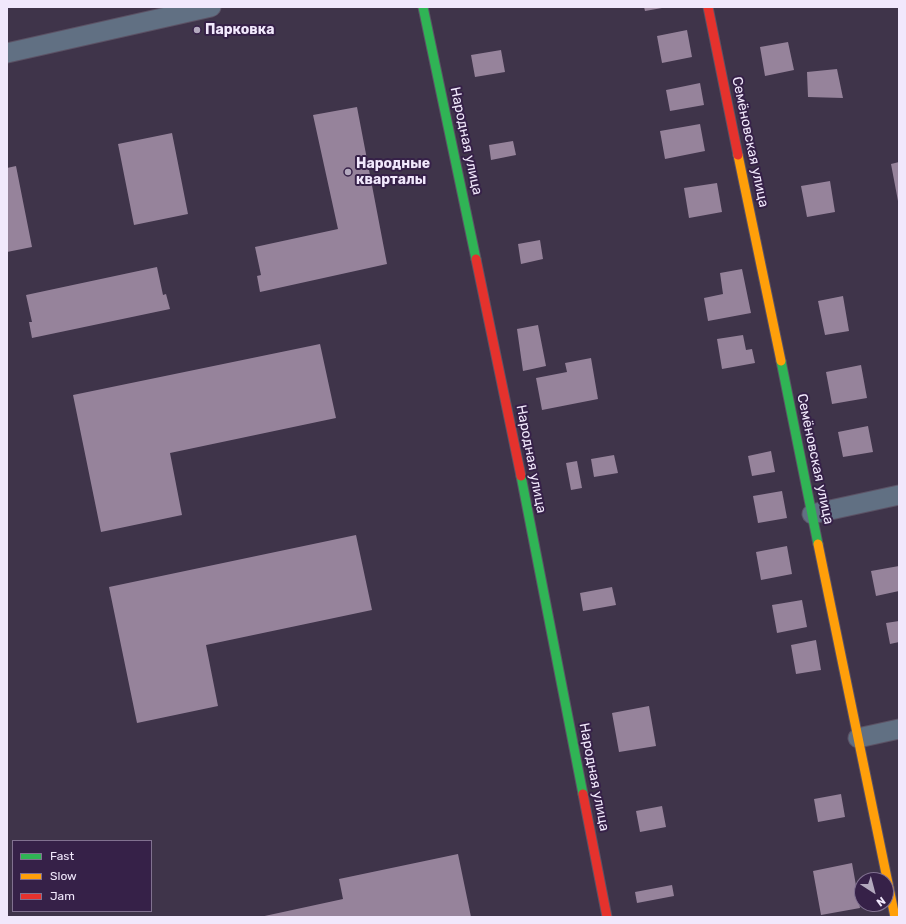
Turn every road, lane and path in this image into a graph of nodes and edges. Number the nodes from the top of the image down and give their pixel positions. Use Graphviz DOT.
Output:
graph roads {
  1 [pos="211,7"];
  2 [pos="423,7"];
  3 [pos="708,7"];
  4 [pos="7,52"];
  5 [pos="899,495"];
  6 [pos="812,514"];
  7 [pos="899,729"];
  8 [pos="858,738"];
  9 [pos="607,917"];
  10 [pos="895,917"];
  1 -- 4 [label="street"];
  2 -- 9 [label="street, Народная улица"];
  3 -- 6 [label="street, Семёновская улица"];
  5 -- 6 [label="street"];
  6 -- 8 [label="street, Семёновская улица"];
  7 -- 8 [label="street"];
  8 -- 10 [label="street, Семёновская улица"];
}
